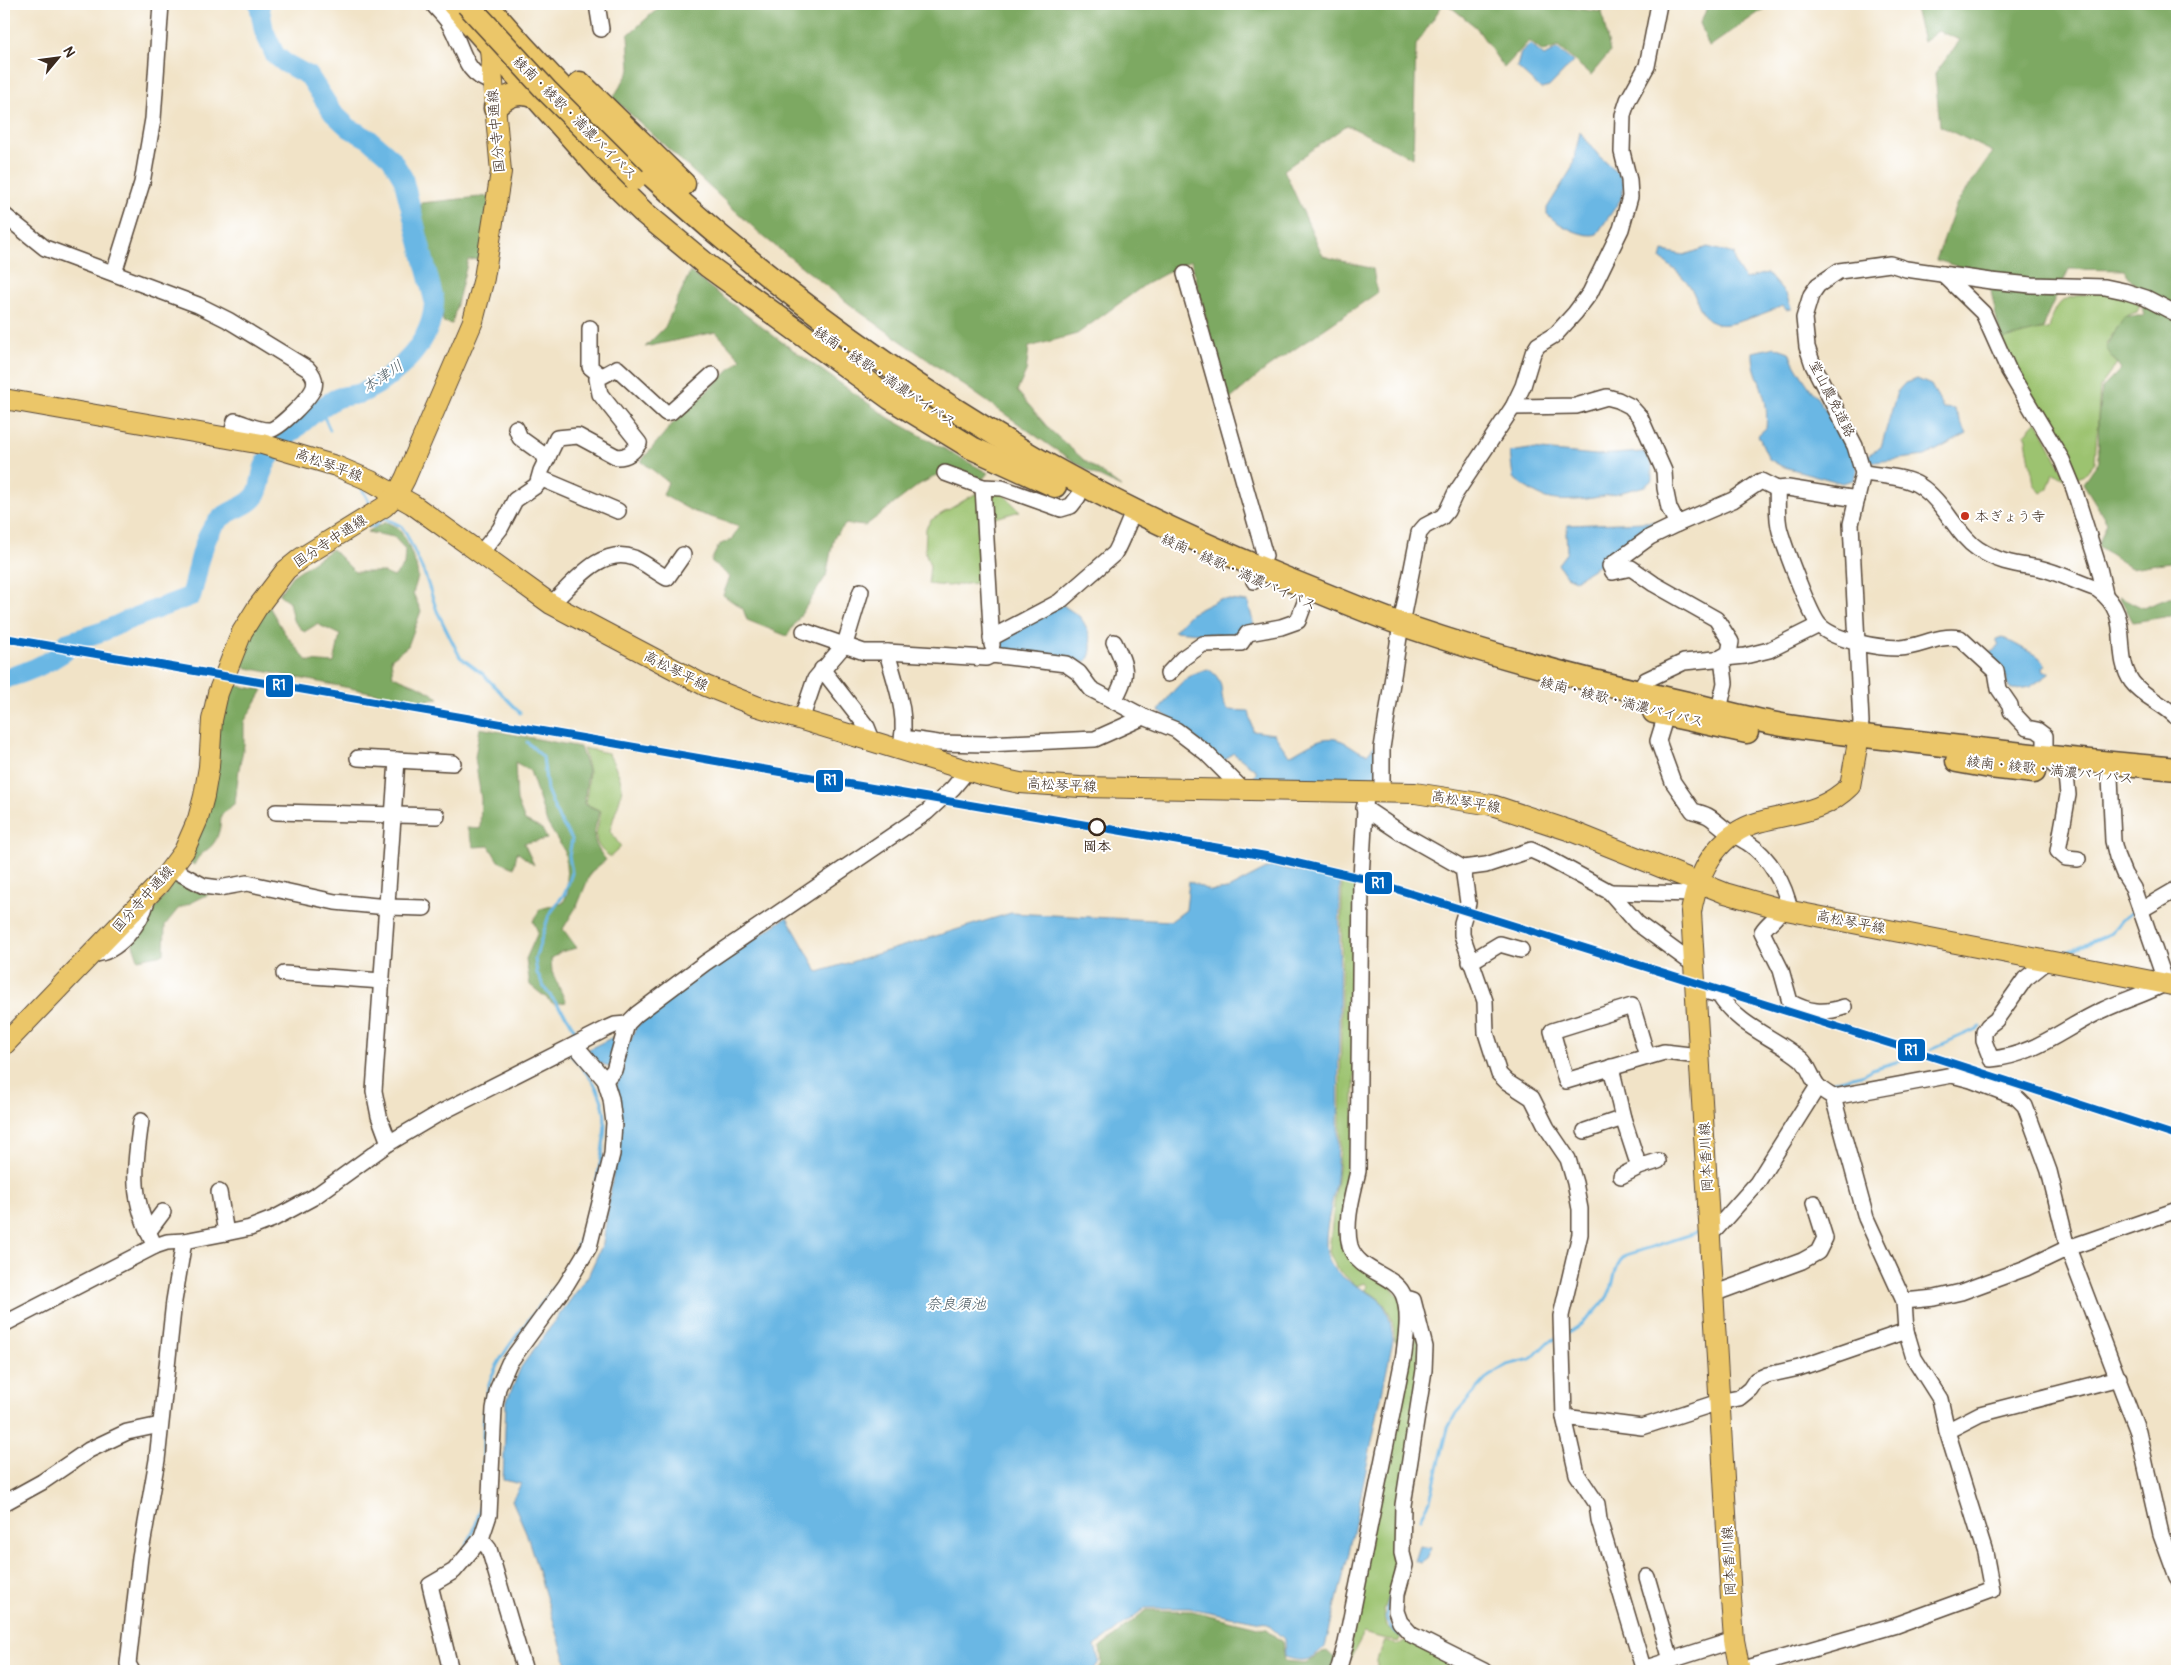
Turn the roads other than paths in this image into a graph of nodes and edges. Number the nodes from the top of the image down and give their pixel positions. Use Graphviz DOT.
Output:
graph roads {
  1 [pos="161,4"];
  2 [pos="433,4"];
  3 [pos="453,4"];
  4 [pos="467,4"];
  5 [pos="486,4"];
  6 [pos="502,4"];
  7 [pos="597,4"];
  8 [pos="1660,4"];
  9 [pos="601,29"];
  10 [pos="489,45"];
  11 [pos="492,82"];
  12 [pos="536,97"];
  13 [pos="495,108"];
  14 [pos="640,173"];
  15 [pos="4,215"];
  16 [pos="114,273"];
  17 [pos="1185,274"];
  18 [pos="1943,274"];
  19 [pos="2177,314"];
  20 [pos="590,328"];
  21 [pos="600,375"];
  22 [pos="712,375"];
  23 [pos="4,399"];
  24 [pos="1513,407"];
  25 [pos="516,428"];
  26 [pos="231,438"];
  27 [pos="548,458"];
  28 [pos="945,473"];
  29 [pos="1863,473"];
  30 [pos="540,478"];
  31 [pos="1058,479"];
  32 [pos="983,487"];
  33 [pos="1777,489"];
  34 [pos="397,494"];
  35 [pos="1078,497"];
  36 [pos="1857,499"];
  37 [pos="618,511"];
  38 [pos="1131,517"];
  39 [pos="1677,524"];
  40 [pos="480,554"];
  41 [pos="683,555"];
  42 [pos="1257,575"];
  43 [pos="861,591"];
  44 [pos="2105,594"];
  45 [pos="1305,602"];
  46 [pos="551,604"];
  47 [pos="1819,625"];
  48 [pos="804,631"];
  49 [pos="1399,631"];
  50 [pos="991,638"];
  51 [pos="1114,642"];
  52 [pos="1857,642"];
  53 [pos="845,644"];
  54 [pos="888,652"];
  55 [pos="992,655"];
  56 [pos="1722,657"];
  57 [pos="822,669"];
  58 [pos="1168,674"];
  59 [pos="1638,692"];
  60 [pos="1114,701"];
  61 [pos="1719,710"];
  62 [pos="1666,714"];
  63 [pos="1144,717"];
  64 [pos="2177,718"];
  65 [pos="801,720"];
  66 [pos="873,742"];
  67 [pos="1858,743"];
  68 [pos="901,744"];
  69 [pos="358,758"];
  70 [pos="2045,758"];
  71 [pos="397,760"];
  72 [pos="453,763"];
  73 [pos="2177,769"];
  74 [pos="968,770"];
  75 [pos="2066,774"];
  76 [pos="2110,777"];
  77 [pos="2177,783"];
  78 [pos="1242,789"];
  79 [pos="1371,797"];
  80 [pos="276,812"];
  81 [pos="393,815"];
  82 [pos="436,816"];
  83 [pos="1733,835"];
  84 [pos="2078,859"];
  85 [pos="1463,868"];
  86 [pos="172,869"];
  87 [pos="1696,888"];
  88 [pos="2177,889"];
  89 [pos="1610,892"];
  90 [pos="387,908"];
  91 [pos="424,908"];
  92 [pos="1785,910"];
  93 [pos="2141,910"];
  94 [pos="1520,950"];
  95 [pos="2049,960"];
  96 [pos="1470,962"];
  97 [pos="1693,964"];
  98 [pos="284,974"];
  99 [pos="382,981"];
  100 [pos="2172,984"];
  101 [pos="1694,988"];
  102 [pos="1844,1007"];
  103 [pos="626,1030"];
  104 [pos="4,1045"];
  105 [pos="575,1045"];
  106 [pos="1647,1056"];
  107 [pos="1699,1056"];
  108 [pos="1611,1067"];
  109 [pos="609,1075"];
  110 [pos="1818,1086"];
  111 [pos="1833,1097"];
  112 [pos="1622,1118"];
  113 [pos="141,1121"];
  114 [pos="1585,1130"];
  115 [pos="388,1143"];
  116 [pos="1658,1161"];
  117 [pos="1639,1167"];
  118 [pos="1621,1176"];
  119 [pos="219,1192"];
  120 [pos="1814,1203"];
  121 [pos="2177,1210"];
  122 [pos="163,1212"];
  123 [pos="1710,1232"];
  124 [pos="226,1233"];
  125 [pos="152,1239"];
  126 [pos="184,1241"];
  127 [pos="2068,1248"];
  128 [pos="1713,1294"];
  129 [pos="1404,1296"];
  130 [pos="1904,1301"];
  131 [pos="4,1324"];
  132 [pos="1906,1332"];
  133 [pos="2119,1378"];
  134 [pos="1719,1402"];
  135 [pos="1564,1417"];
  136 [pos="160,1425"];
  137 [pos="1948,1431"];
  138 [pos="4,1502"];
  139 [pos="481,1539"];
  140 [pos="1647,1577"];
  141 [pos="2177,1578"];
  142 [pos="1734,1640"];
  143 [pos="1671,1660"];
  144 [pos="1468,1666"];
  145 [pos="1644,1670"];
  146 [pos="1740,1670"];
  147 [pos="132,1671"];
  148 [pos="451,1671"];
  149 [pos="525,1671"];
  150 [pos="1338,1671"];
  151 [pos="1484,1671"];
  1 -- 16 [label="street"];
  2 -- 11 [label="street"];
  3 -- 10 [label="highway"];
  4 -- 14 [label="highway, 綾南・綾歌・満濃バイパス, bridge"];
  5 -- 10 [label="main road, 国分寺中通線"];
  5 -- 14 [label="highway, 綾南・綾歌・満濃バイパス"];
  6 -- 31 [label="highway"];
  7 -- 9 [label="street"];
  8 -- 24 [label="street"];
  10 -- 11 [label="main road, 国分寺中通線"];
  10 -- 12 [label="highway"];
  11 -- 13 [label="main road, 国分寺中通線"];
  12 -- 13 [label="highway"];
  12 -- 31 [label="highway"];
  13 -- 34 [label="main road, 国分寺中通線"];
  14 -- 31 [label="highway, 綾南・綾歌・満濃バイパス"];
  15 -- 16 [label="street"];
  16 -- 26 [label="street"];
  17 -- 42 [label="street"];
  18 -- 19 [label="street, 堂山農免道路"];
  18 -- 29 [label="street, 堂山農免道路"];
  18 -- 44 [label="street"];
  20 -- 21 [label="street"];
  21 -- 22 [label="street"];
  21 -- 27 [label="street"];
  23 -- 26 [label="main road, 高松琴平線"];
  24 -- 39 [label="street"];
  24 -- 49 [label="street"];
  25 -- 27 [label="street"];
  26 -- 34 [label="main road, 高松琴平線"];
  27 -- 30 [label="street"];
  28 -- 32 [label="street"];
  29 -- 36 [label="street, 堂山農免道路"];
  29 -- 44 [label="street"];
  30 -- 37 [label="street"];
  30 -- 40 [label="street"];
  31 -- 35 [label="highway, 綾南・綾歌・満濃バイパス"];
  31 -- 38 [label="highway, 綾南・綾歌・満濃バイパス"];
  32 -- 35 [label="street"];
  32 -- 50 [label="street"];
  33 -- 36 [label="street"];
  33 -- 39 [label="street"];
  33 -- 47 [label="street"];
  34 -- 40 [label="main road, 高松琴平線"];
  34 -- 86 [label="main road, 国分寺中通線"];
  35 -- 38 [label="highway, 綾南・綾歌・満濃バイパス"];
  36 -- 52 [label="street, 堂山農免道路"];
  38 -- 42 [label="highway, 綾南・綾歌・満濃バイパス"];
  38 -- 50 [label="street"];
  39 -- 56 [label="street"];
  40 -- 46 [label="main road, 高松琴平線"];
  41 -- 46 [label="street"];
  42 -- 45 [label="highway, 綾南・綾歌・満濃バイパス"];
  42 -- 49 [label="highway, 綾南・綾歌・満濃バイパス"];
  43 -- 53 [label="street"];
  44 -- 64 [label="street"];
  45 -- 49 [label="highway, 綾南・綾歌・満濃バイパス"];
  45 -- 58 [label="street"];
  46 -- 65 [label="main road, 高松琴平線"];
  47 -- 52 [label="street"];
  47 -- 56 [label="street"];
  48 -- 53 [label="street"];
  49 -- 59 [label="highway, 綾南・綾歌・満濃バイパス"];
  49 -- 62 [label="highway, 綾南・綾歌・満濃バイパス"];
  49 -- 79 [label="street"];
  50 -- 55 [label="street"];
  51 -- 60 [label="street"];
  52 -- 67 [label="street, 堂山農免道路"];
  52 -- 70 [label="street"];
  53 -- 54 [label="street"];
  53 -- 57 [label="street"];
  54 -- 55 [label="street"];
  54 -- 68 [label="street"];
  55 -- 60 [label="street"];
  56 -- 59 [label="street"];
  56 -- 61 [label="street"];
  57 -- 65 [label="street"];
  57 -- 66 [label="street"];
  59 -- 61 [label="highway, 綾南・綾歌・満濃バイパス"];
  60 -- 63 [label="street"];
  61 -- 67 [label="highway, 綾南・綾歌・満濃バイパス"];
  62 -- 67 [label="highway, 綾南・綾歌・満濃バイパス"];
  62 -- 83 [label="street"];
  63 -- 68 [label="street"];
  63 -- 78 [label="street"];
  65 -- 66 [label="main road, 高松琴平線"];
  66 -- 68 [label="main road, 高松琴平線"];
  67 -- 70 [label="highway, 綾南・綾歌・満濃バイパス"];
  67 -- 75 [label="highway, 綾南・綾歌・満濃バイパス"];
  67 -- 83 [label="main road, 岡本香川線"];
  68 -- 74 [label="main road, 高松琴平線"];
  69 -- 71 [label="street"];
  70 -- 73 [label="highway, 綾南・綾歌・満濃バイパス"];
  70 -- 75 [label="street"];
  71 -- 72 [label="street"];
  71 -- 81 [label="street"];
  74 -- 78 [label="main road, 高松琴平線"];
  74 -- 103 [label="street"];
  75 -- 76 [label="highway, 綾南・綾歌・満濃バイパス"];
  75 -- 84 [label="street"];
  76 -- 77 [label="highway, 綾南・綾歌・満濃バイパス"];
  76 -- 93 [label="street"];
  78 -- 79 [label="main road, 高松琴平線"];
  79 -- 85 [label="street"];
  79 -- 87 [label="main road, 高松琴平線"];
  79 -- 129 [label="street"];
  80 -- 81 [label="street"];
  81 -- 82 [label="street"];
  81 -- 90 [label="street"];
  83 -- 87 [label="main road, 岡本香川線"];
  83 -- 92 [label="street"];
  85 -- 89 [label="street"];
  85 -- 96 [label="street"];
  86 -- 90 [label="street"];
  86 -- 104 [label="main road, 国分寺中通線"];
  87 -- 89 [label="street"];
  87 -- 92 [label="main road, 高松琴平線"];
  87 -- 97 [label="main road, 岡本香川線"];
  88 -- 93 [label="street"];
  89 -- 97 [label="street"];
  90 -- 91 [label="street"];
  90 -- 99 [label="street"];
  92 -- 95 [label="main road, 高松琴平線"];
  92 -- 102 [label="street"];
  93 -- 100 [label="street"];
  94 -- 96 [label="street"];
  95 -- 100 [label="main road, 高松琴平線"];
  95 -- 100 [label="street"];
  96 -- 135 [label="street"];
  97 -- 101 [label="main road, 岡本香川線"];
  98 -- 99 [label="street"];
  99 -- 115 [label="street"];
  101 -- 107 [label="main road, 岡本香川線"];
  101 -- 110 [label="street"];
  103 -- 105 [label="street"];
  103 -- 109 [label="street"];
  105 -- 109 [label="street"];
  105 -- 115 [label="street"];
  106 -- 107 [label="street"];
  106 -- 108 [label="street"];
  106 -- 108 [label="street"];
  107 -- 123 [label="main road, 岡本香川線"];
  108 -- 112 [label="street"];
  109 -- 139 [label="street"];
  110 -- 111 [label="street"];
  110 -- 123 [label="street"];
  111 -- 127 [label="street"];
  111 -- 130 [label="street"];
  112 -- 114 [label="street"];
  112 -- 117 [label="street"];
  113 -- 125 [label="street"];
  115 -- 124 [label="street"];
  116 -- 117 [label="street"];
  117 -- 118 [label="street"];
  119 -- 124 [label="street"];
  120 -- 128 [label="street"];
  121 -- 127 [label="street"];
  122 -- 125 [label="street"];
  123 -- 128 [label="main road, 岡本香川線"];
  124 -- 126 [label="street"];
  125 -- 126 [label="street"];
  125 -- 131 [label="street"];
  126 -- 136 [label="street"];
  127 -- 130 [label="street"];
  127 -- 133 [label="street"];
  128 -- 134 [label="main road, 岡本香川線"];
  129 -- 144 [label="street"];
  129 -- 150 [label="street"];
  130 -- 132 [label="street"];
  132 -- 134 [label="street"];
  132 -- 137 [label="street"];
  133 -- 137 [label="street"];
  133 -- 141 [label="street"];
  134 -- 135 [label="street"];
  134 -- 142 [label="main road, 岡本香川線"];
  135 -- 145 [label="street"];
  136 -- 138 [label="street"];
  136 -- 147 [label="street"];
  137 -- 146 [label="street"];
  139 -- 148 [label="street"];
  139 -- 149 [label="street"];
  140 -- 143 [label="street"];
  142 -- 143 [label="street"];
  142 -- 146 [label="main road, 岡本香川線"];
  143 -- 145 [label="street"];
  144 -- 151 [label="street"];
}
